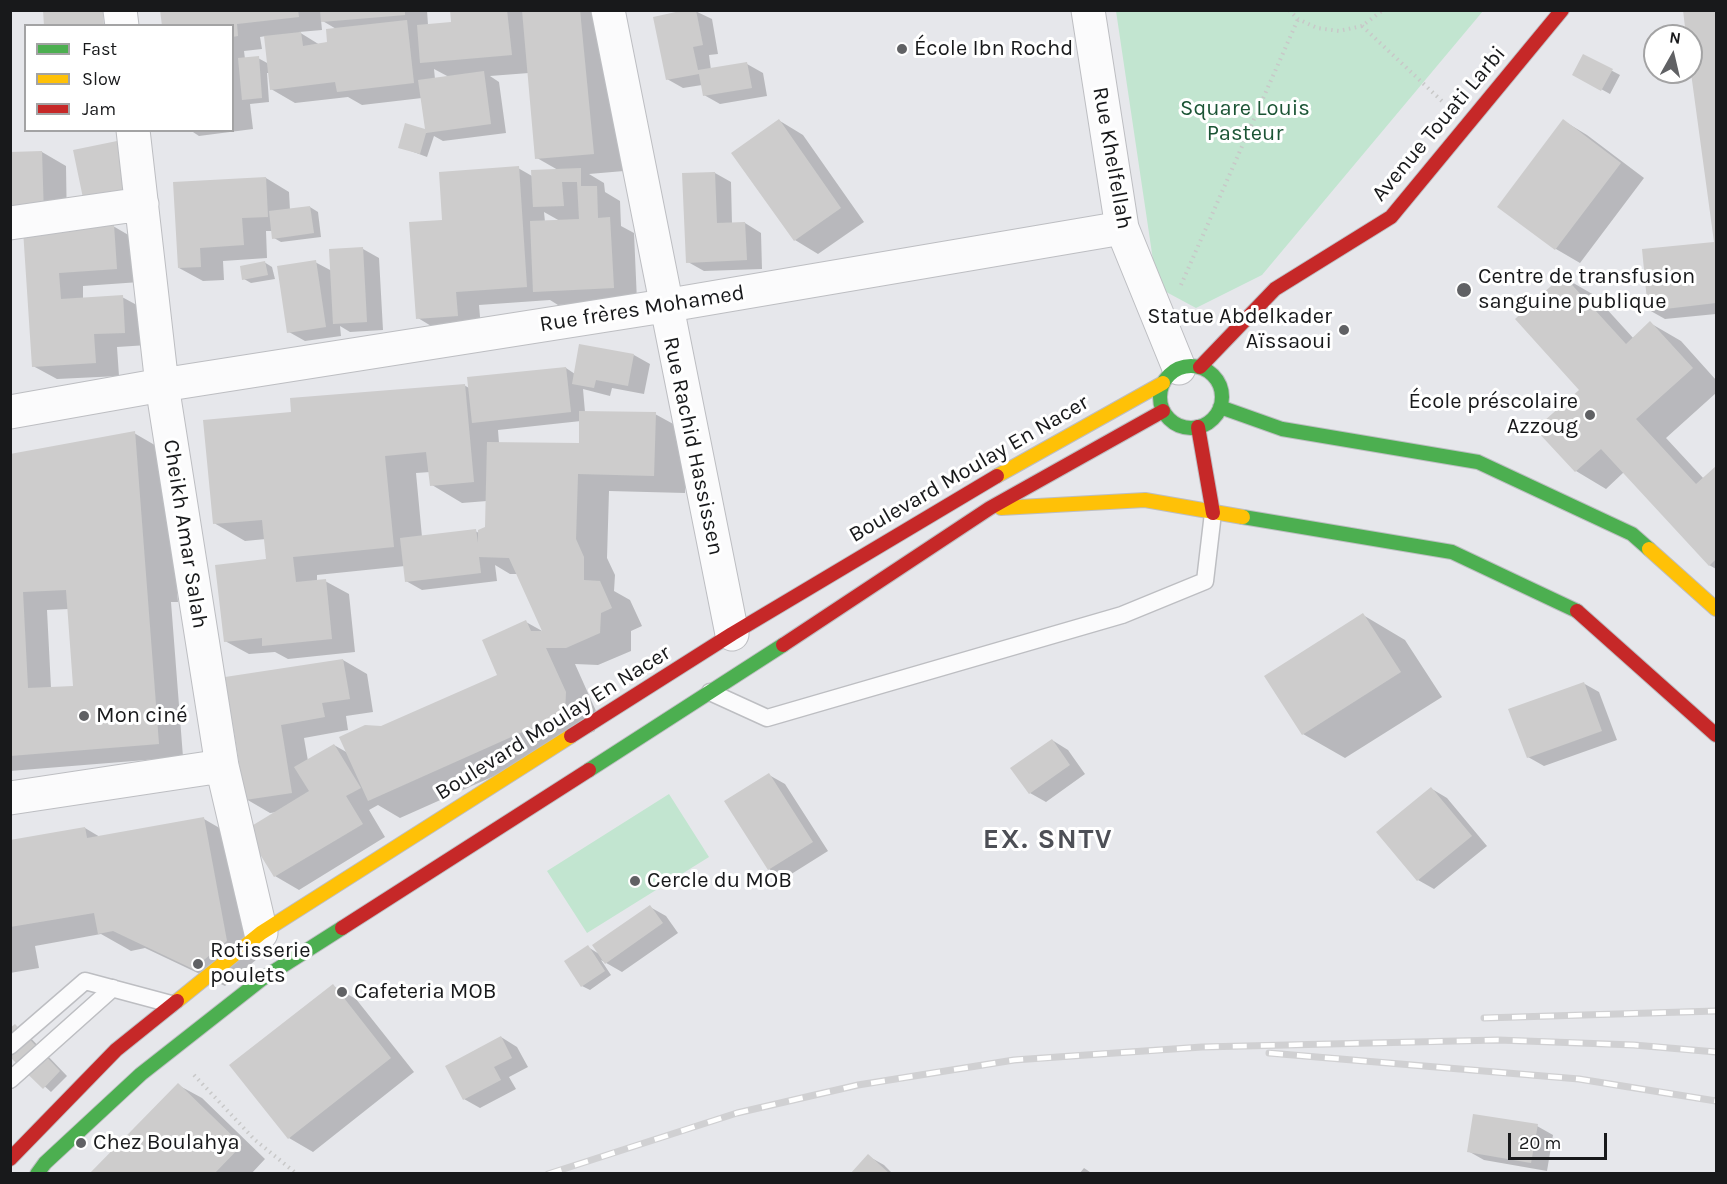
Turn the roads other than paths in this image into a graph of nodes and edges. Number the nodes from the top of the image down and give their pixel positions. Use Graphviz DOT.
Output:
graph roads {
  1 [pos="608,10"];
  2 [pos="1088,10"];
  3 [pos="1562,10"];
  4 [pos="133,132"];
  5 [pos="142,204"];
  6 [pos="10,223"];
  7 [pos="1122,228"];
  8 [pos="664,306"];
  9 [pos="1181,373"];
  10 [pos="162,385"];
  11 [pos="1221,407"];
  12 [pos="1163,411"];
  13 [pos="10,412"];
  14 [pos="1198,427"];
  15 [pos="990,508"];
  16 [pos="1213,513"];
  17 [pos="1714,602"];
  18 [pos="732,634"];
  19 [pos="710,692"];
  20 [pos="1716,735"];
  21 [pos="222,765"];
  22 [pos="10,798"];
  23 [pos="261,933"];
  24 [pos="113,988"];
  25 [pos="171,1004"];
  26 [pos="10,1046"];
  27 [pos="10,1080"];
  28 [pos="11,1155"];
  29 [pos="37,1173"];
  1 -- 8 [label="street, Rue Rachid Hassissen"];
  2 -- 7 [label="street, Rue Khelfellah"];
  3 -- 9 [label="main road, Avenue Touati Larbi"];
  4 -- 5 [label="street, Cheikh Amar Salah"];
  5 -- 6 [label="street"];
  5 -- 10 [label="street, Cheikh Amar Salah"];
  7 -- 8 [label="street, Rue frères Mohamed"];
  7 -- 9 [label="street, Rue Khelfellah"];
  8 -- 10 [label="street, Rue frères Mohamed"];
  8 -- 18 [label="street, Rue Rachid Hassissen"];
  9 -- 11 [label="main road"];
  9 -- 12 [label="main road"];
  9 -- 18 [label="main road, Boulevard Moulay En Nacer"];
  10 -- 13 [label="street, Rue frères Mohamed"];
  10 -- 21 [label="street, Cheikh Amar Salah"];
  11 -- 14 [label="main road"];
  11 -- 17 [label="main road"];
  12 -- 14 [label="main road"];
  12 -- 15 [label="main road, Boulevard Moulay En Nacer"];
  14 -- 16 [label="main road"];
  15 -- 16 [label="main road"];
  15 -- 19 [label="main road, Boulevard Moulay En Nacer"];
  16 -- 19 [label="lane"];
  16 -- 20 [label="main road"];
  18 -- 23 [label="main road, Boulevard Moulay En Nacer"];
  19 -- 29 [label="main road, Boulevard Moulay En Nacer"];
  21 -- 22 [label="street"];
  21 -- 23 [label="street, Cheikh Amar Salah"];
  23 -- 25 [label="main road, Boulevard Moulay En Nacer"];
  24 -- 25 [label="lane"];
  24 -- 26 [label="lane"];
  24 -- 27 [label="lane"];
  25 -- 28 [label="main road, Boulevard Moulay En Nacer"];
}
